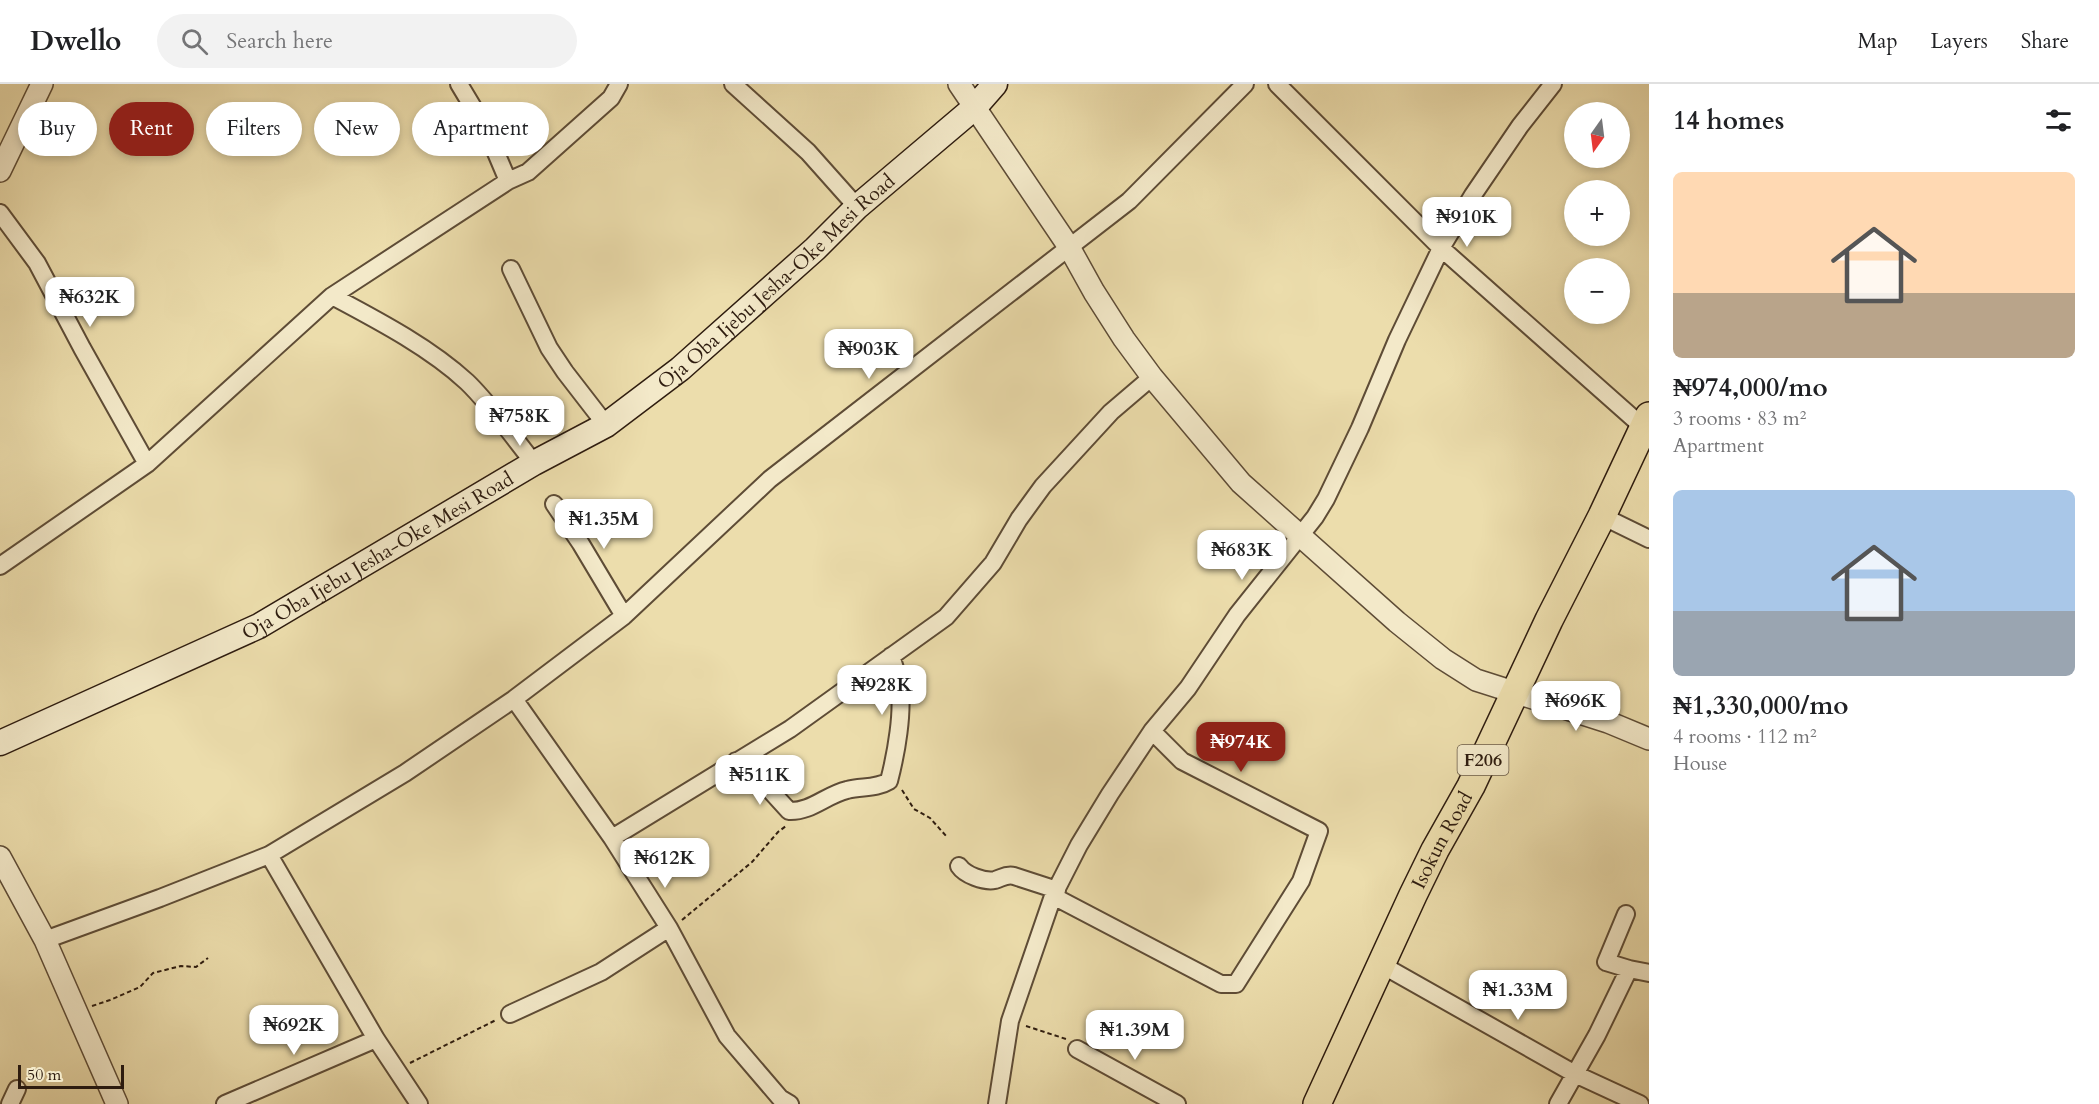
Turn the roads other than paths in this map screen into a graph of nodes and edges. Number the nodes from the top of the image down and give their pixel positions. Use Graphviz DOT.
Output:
graph roads {
  1 [pos="42,84"];
  2 [pos="459,84"];
  3 [pos="619,84"];
  4 [pos="733,84"];
  5 [pos="959,84"];
  6 [pos="995,84"];
  7 [pos="1245,84"];
  8 [pos="1277,84"];
  9 [pos="1553,84"];
  10 [pos="974,108"];
  11 [pos="0,171"];
  12 [pos="508,181"];
  13 [pos="857,207"];
  14 [pos="0,213"];
  15 [pos="1069,247"];
  16 [pos="1440,248"];
  17 [pos="511,269"];
  18 [pos="332,296"];
  19 [pos="1152,377"];
  20 [pos="1646,421"];
  21 [pos="606,425"];
  22 [pos="534,463"];
  23 [pos="147,464"];
  24 [pos="554,504"];
  25 [pos="1602,516"];
  26 [pos="1299,537"];
  27 [pos="1649,540"];
  28 [pos="0,566"];
  29 [pos="624,616"];
  30 [pos="891,657"];
  31 [pos="1515,692"];
  32 [pos="513,699"];
  33 [pos="1152,731"];
  34 [pos="1649,740"];
  35 [pos="0,743"];
  36 [pos="736,761"];
  37 [pos="612,838"];
  38 [pos="268,855"];
  39 [pos="0,857"];
  40 [pos="959,866"];
  41 [pos="1055,893"];
  42 [pos="1626,914"];
  43 [pos="669,928"];
  44 [pos="45,940"];
  45 [pos="1382,965"];
  46 [pos="1629,969"];
  47 [pos="1649,973"];
  48 [pos="510,1014"];
  49 [pos="376,1039"];
  50 [pos="1077,1049"];
  51 [pos="1575,1074"];
  52 [pos="117,1104"];
  53 [pos="225,1104"];
  54 [pos="419,1104"];
  55 [pos="790,1104"];
  56 [pos="997,1104"];
  57 [pos="1177,1104"];
  58 [pos="1317,1104"];
  59 [pos="1558,1104"];
  60 [pos="1640,1104"];
  1 -- 11 [label="street"];
  2 -- 12 [label="street"];
  3 -- 12 [label="street"];
  4 -- 13 [label="street"];
  5 -- 10 [label="street"];
  6 -- 10 [label="main road, Oja Oba Ijebu Jesha-Oke Mesi Road"];
  7 -- 15 [label="street"];
  8 -- 16 [label="street"];
  9 -- 16 [label="street"];
  10 -- 13 [label="main road, Oja Oba Ijebu Jesha-Oke Mesi Road"];
  10 -- 15 [label="street"];
  12 -- 18 [label="street"];
  13 -- 21 [label="main road, Oja Oba Ijebu Jesha-Oke Mesi Road"];
  14 -- 23 [label="street"];
  15 -- 19 [label="street"];
  15 -- 29 [label="street"];
  16 -- 20 [label="street"];
  16 -- 26 [label="street"];
  17 -- 21 [label="street"];
  18 -- 22 [label="street"];
  18 -- 23 [label="street"];
  19 -- 26 [label="street"];
  19 -- 30 [label="street"];
  20 -- 25 [label="main road, Isokun Road / F206"];
  21 -- 22 [label="main road, Oja Oba Ijebu Jesha-Oke Mesi Road"];
  22 -- 35 [label="main road, Oja Oba Ijebu Jesha-Oke Mesi Road"];
  23 -- 28 [label="street"];
  24 -- 29 [label="street"];
  25 -- 27 [label="street"];
  25 -- 31 [label="main road, Isokun Road / F206"];
  26 -- 31 [label="street"];
  26 -- 33 [label="street"];
  29 -- 32 [label="street"];
  30 -- 36 [label="street"];
  30 -- 36 [label="street"];
  31 -- 34 [label="street"];
  31 -- 45 [label="main road, Isokun Road / F206"];
  32 -- 37 [label="street"];
  32 -- 38 [label="street"];
  33 -- 41 [label="street"];
  33 -- 41 [label="street"];
  36 -- 37 [label="street"];
  37 -- 43 [label="street"];
  38 -- 44 [label="street"];
  38 -- 49 [label="street"];
  39 -- 44 [label="street"];
  40 -- 41 [label="street"];
  41 -- 56 [label="street"];
  42 -- 46 [label="street"];
  43 -- 48 [label="street"];
  43 -- 55 [label="street"];
  44 -- 52 [label="street"];
  45 -- 51 [label="street"];
  45 -- 58 [label="main road, Isokun Road / F206"];
  46 -- 47 [label="street"];
  46 -- 51 [label="street"];
  49 -- 53 [label="street"];
  49 -- 54 [label="street"];
  50 -- 57 [label="street"];
  51 -- 59 [label="street"];
  51 -- 60 [label="street"];
}
